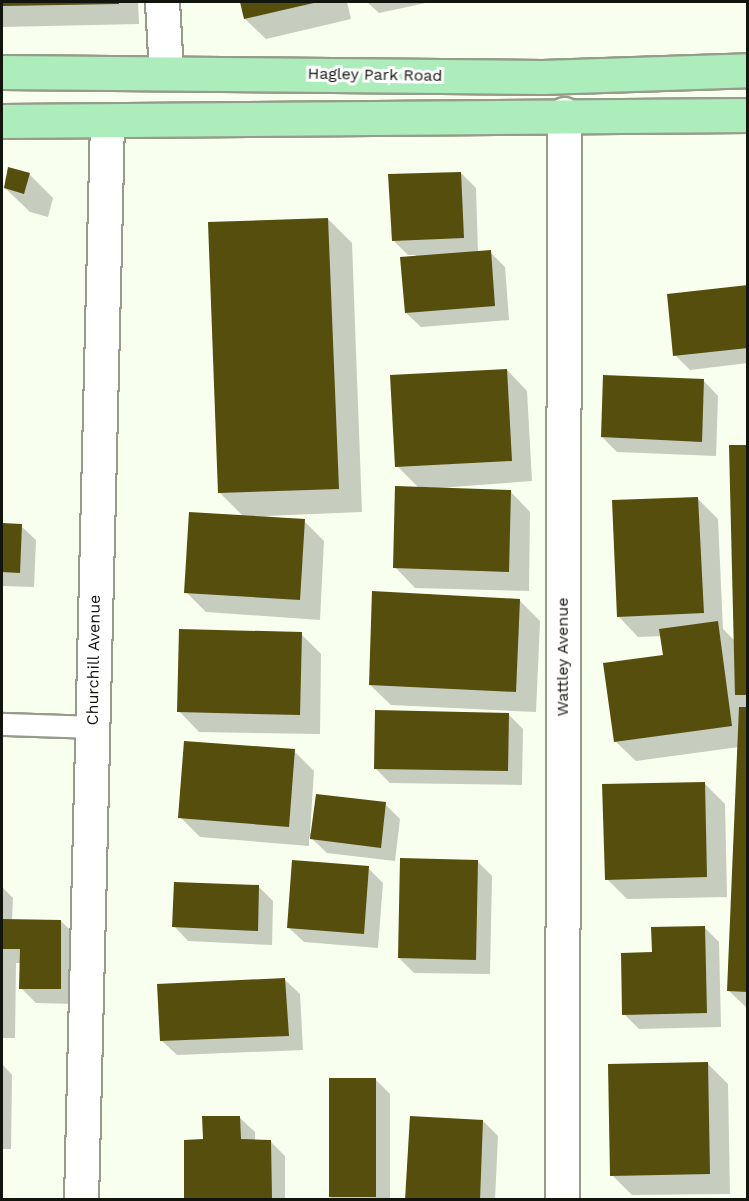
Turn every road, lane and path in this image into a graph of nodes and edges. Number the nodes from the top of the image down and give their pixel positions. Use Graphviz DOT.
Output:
graph roads {
  1 [pos="162,2"];
  2 [pos="747,70"];
  3 [pos="166,71"];
  4 [pos="2,72"];
  5 [pos="564,114"];
  6 [pos="747,115"];
  7 [pos="2,121"];
  8 [pos="107,121"];
  9 [pos="2,724"];
  10 [pos="92,727"];
  11 [pos="81,1200"];
  12 [pos="562,1200"];
  1 -- 3 [label="street"];
  2 -- 3 [label="main road, Hagley Park Road"];
  3 -- 4 [label="main road, Hagley Park Road"];
  5 -- 6 [label="main road"];
  5 -- 8 [label="main road"];
  5 -- 12 [label="street, Wattley Avenue"];
  7 -- 8 [label="main road"];
  8 -- 10 [label="street, Churchill Avenue"];
  9 -- 10 [label="lane"];
  10 -- 11 [label="street, Churchill Avenue"];
}
